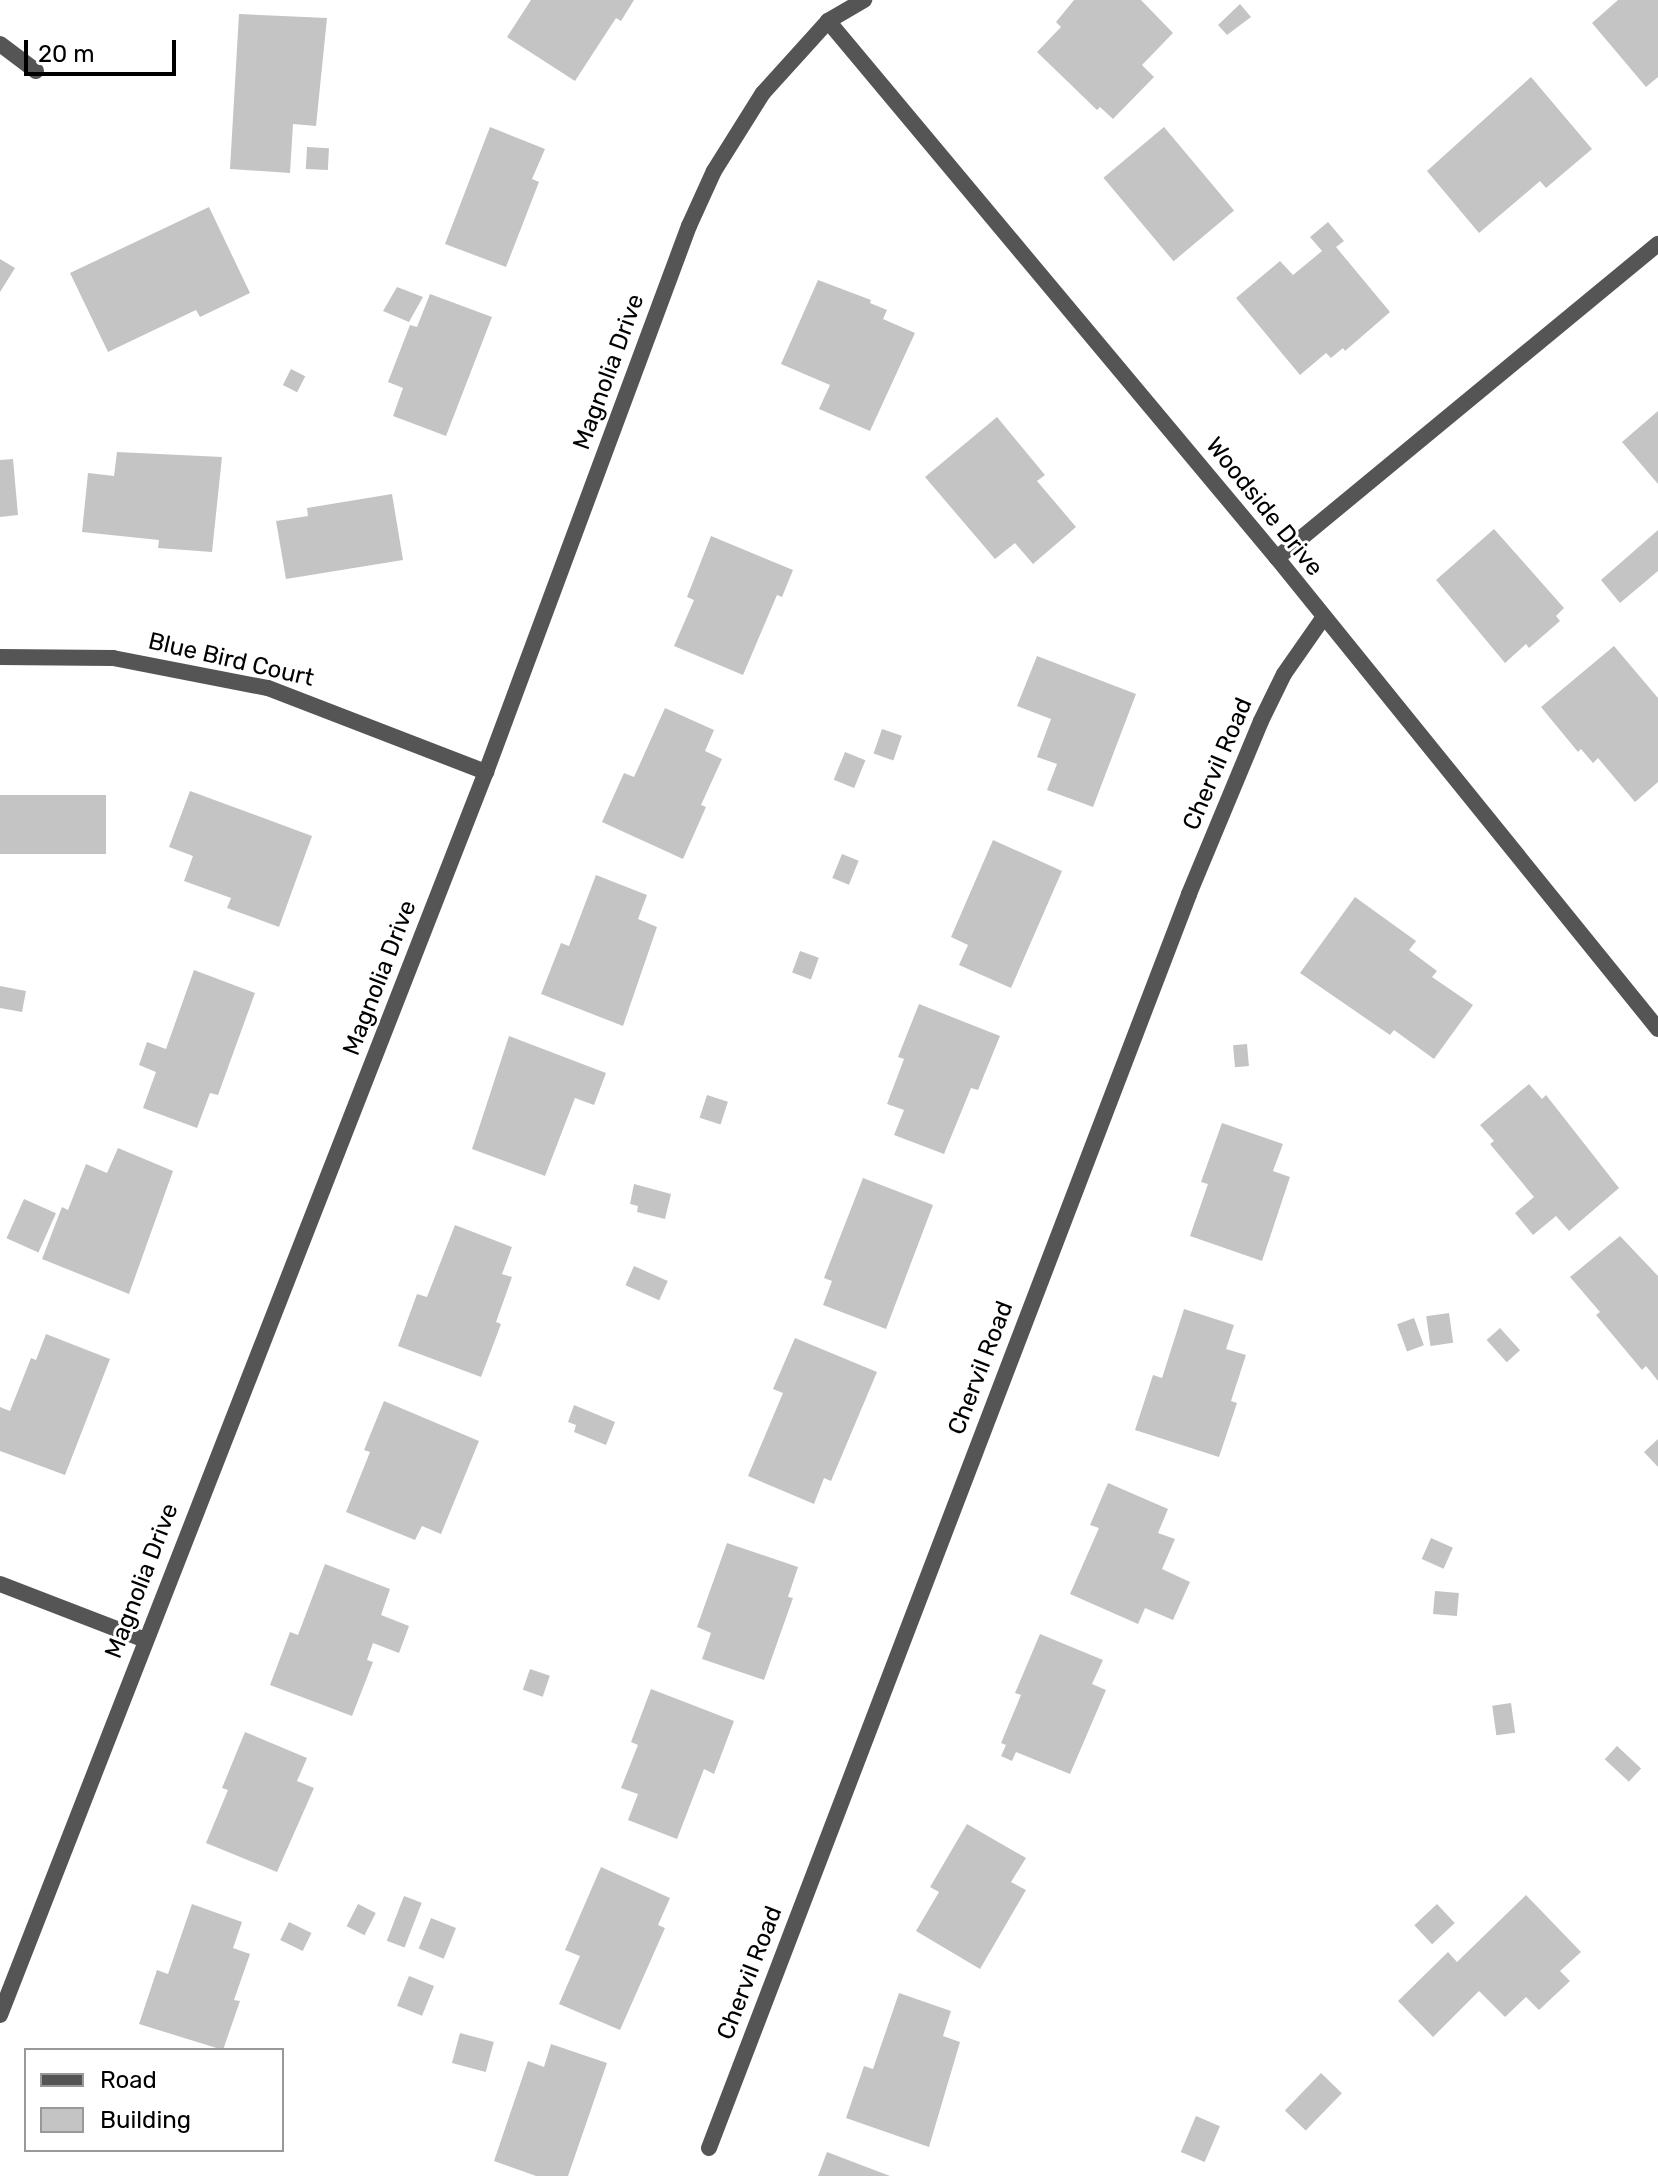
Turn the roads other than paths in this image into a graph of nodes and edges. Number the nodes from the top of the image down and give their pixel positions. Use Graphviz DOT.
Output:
graph roads {
  1 [pos="864,0"];
  2 [pos="828,21"];
  3 [pos="0,44"];
  4 [pos="36,71"];
  5 [pos="1658,244"];
  6 [pos="1277,558"];
  7 [pos="1323,618"];
  8 [pos="0,657"];
  9 [pos="486,772"];
  10 [pos="1658,1029"];
  11 [pos="0,1584"];
  12 [pos="145,1640"];
  13 [pos="0,2015"];
  14 [pos="709,2148"];
  1 -- 2 [label="street, Magnolia Drive"];
  2 -- 6 [label="street, Woodside Drive"];
  2 -- 9 [label="street, Magnolia Drive"];
  3 -- 4 [label="street"];
  5 -- 6 [label="street"];
  6 -- 7 [label="street, Woodside Drive"];
  7 -- 10 [label="street, Woodside Drive"];
  7 -- 14 [label="street, Chervil Road"];
  8 -- 9 [label="street, Blue Bird Court"];
  9 -- 12 [label="street, Magnolia Drive"];
  11 -- 12 [label="street"];
  12 -- 13 [label="street, Magnolia Drive"];
}
